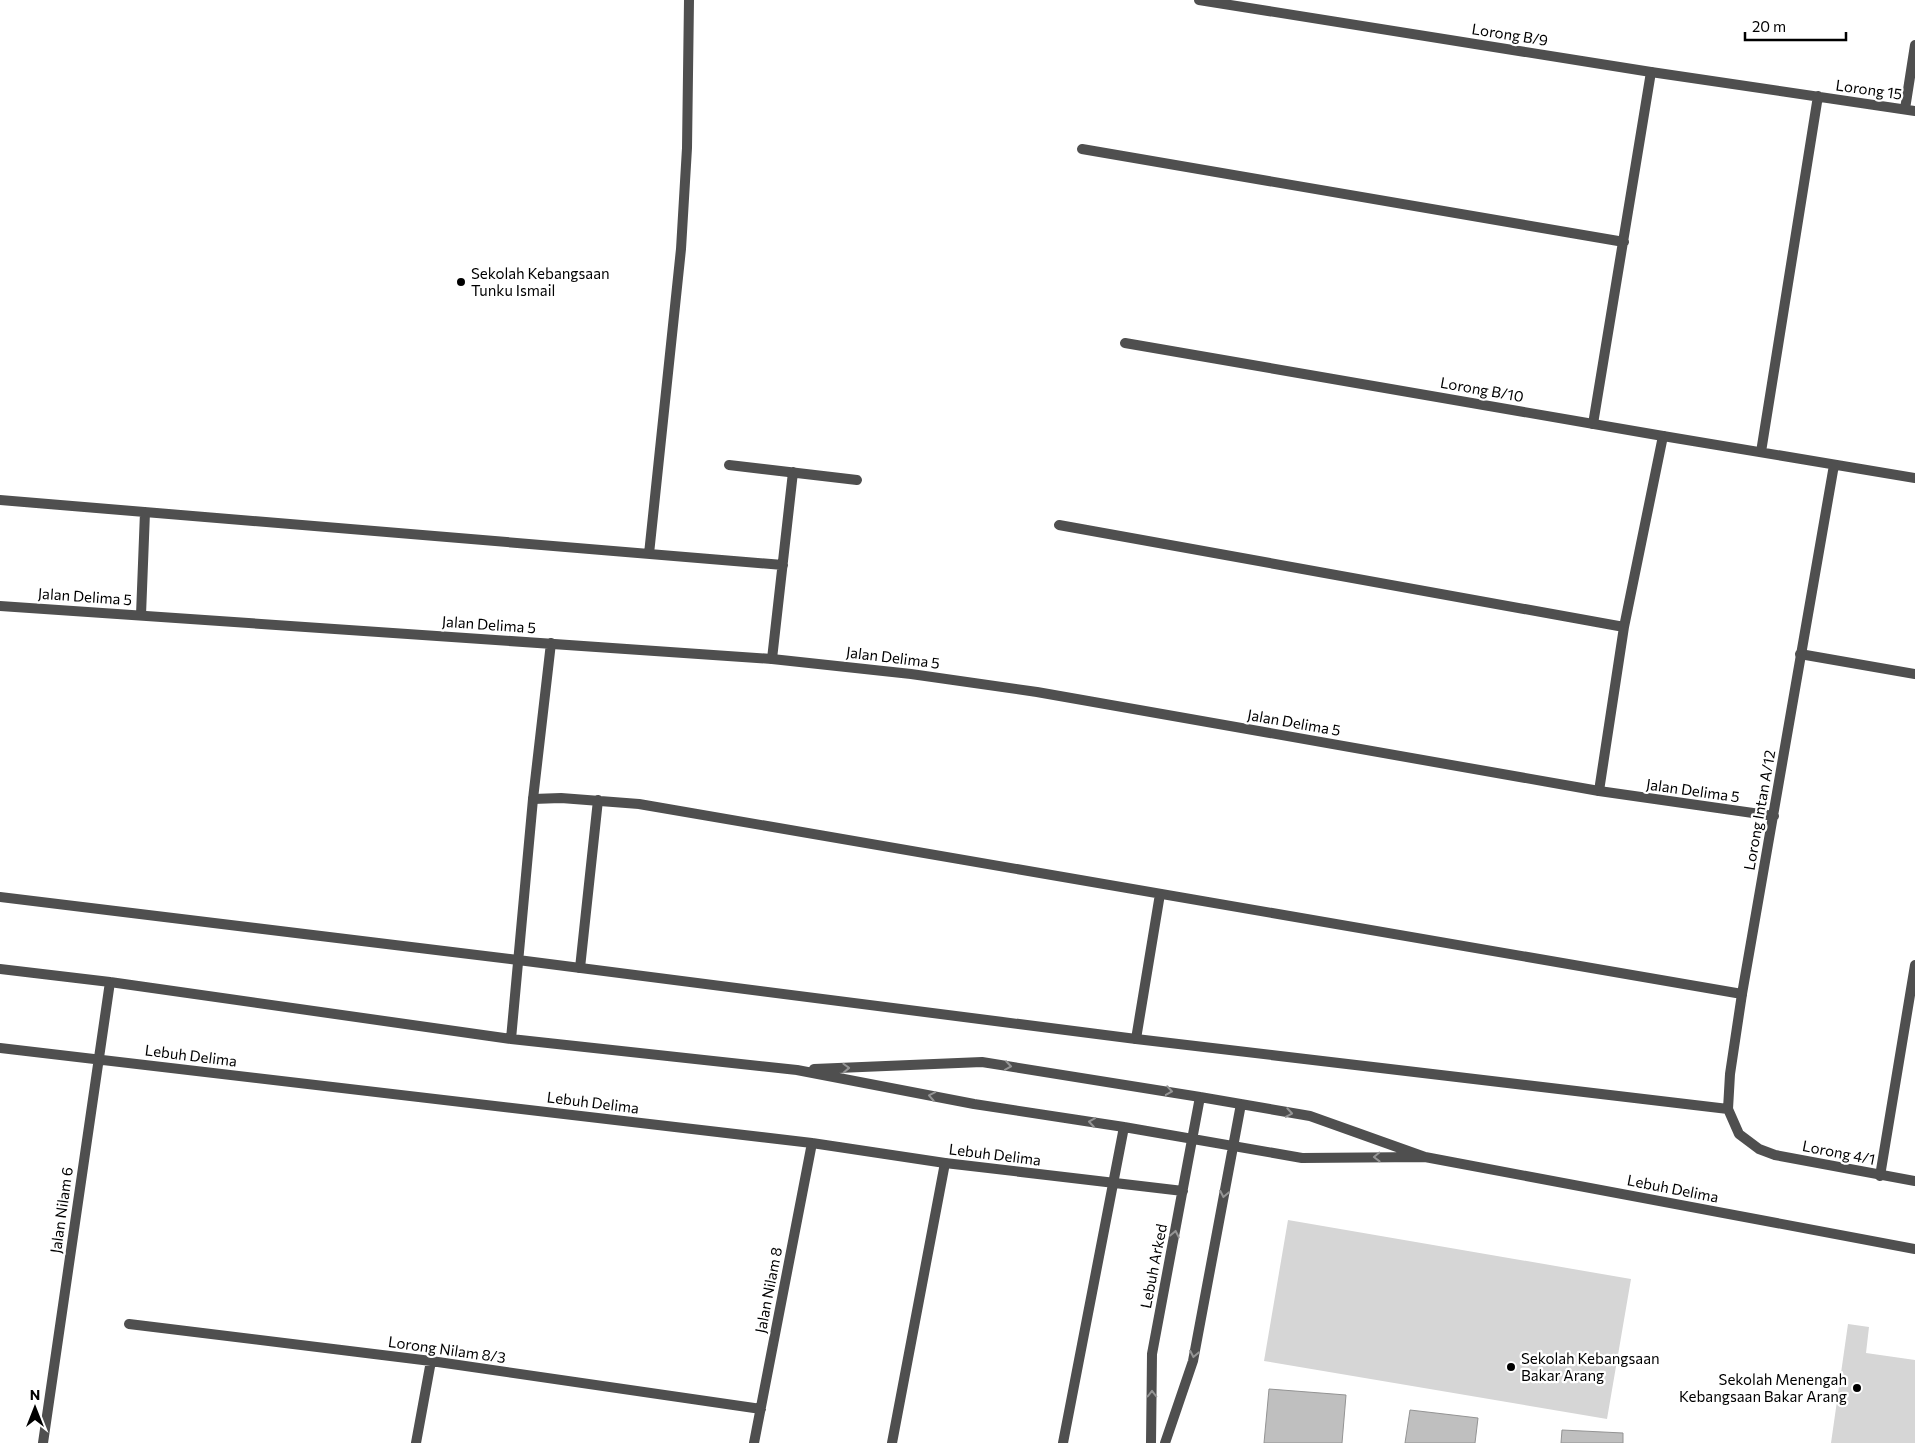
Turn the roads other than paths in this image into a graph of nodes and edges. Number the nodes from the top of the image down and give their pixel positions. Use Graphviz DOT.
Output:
graph roads {
  1 [pos="689,0"];
  2 [pos="1199,0"];
  3 [pos="1915,45"];
  4 [pos="1651,72"];
  5 [pos="1818,96"];
  6 [pos="1910,110"];
  7 [pos="1082,149"];
  8 [pos="1624,242"];
  9 [pos="1125,343"];
  10 [pos="1593,424"];
  11 [pos="1662,436"];
  12 [pos="1761,452"];
  13 [pos="729,465"];
  14 [pos="1834,465"];
  15 [pos="793,472"];
  16 [pos="1915,478"];
  17 [pos="858,480"];
  18 [pos="0,500"];
  19 [pos="145,512"];
  20 [pos="1059,524"];
  21 [pos="649,554"];
  22 [pos="783,566"];
  23 [pos="0,606"];
  24 [pos="140,615"];
  25 [pos="1624,627"];
  26 [pos="551,643"];
  27 [pos="1800,654"];
  28 [pos="772,659"];
  29 [pos="1915,674"];
  30 [pos="1599,792"];
  31 [pos="533,799"];
  32 [pos="598,800"];
  33 [pos="1774,816"];
  34 [pos="1160,894"];
  35 [pos="0,897"];
  36 [pos="518,960"];
  37 [pos="1915,965"];
  38 [pos="580,968"];
  39 [pos="0,969"];
  40 [pos="110,982"];
  41 [pos="1742,994"];
  42 [pos="1910,1024"];
  43 [pos="511,1039"];
  44 [pos="1136,1039"];
  45 [pos="0,1048"];
  46 [pos="97,1059"];
  47 [pos="797,1070"];
  48 [pos="1200,1097"];
  49 [pos="1241,1104"];
  50 [pos="1728,1109"];
  51 [pos="1124,1127"];
  52 [pos="1192,1139"];
  53 [pos="812,1143"];
  54 [pos="1233,1146"];
  55 [pos="1759,1149"];
  56 [pos="1426,1157"];
  57 [pos="944,1163"];
  58 [pos="1880,1176"];
  59 [pos="1915,1181"];
  60 [pos="1112,1184"];
  61 [pos="1183,1191"];
  62 [pos="1915,1249"];
  63 [pos="129,1324"];
  64 [pos="431,1361"];
  65 [pos="761,1409"];
  66 [pos="43,1443"];
  67 [pos="416,1443"];
  68 [pos="754,1443"];
  69 [pos="892,1443"];
  70 [pos="1063,1443"];
  71 [pos="1152,1443"];
  72 [pos="1165,1443"];
  1 -- 21 [label="street"];
  2 -- 4 [label="street, Lorong B/9"];
  3 -- 6 [label="street"];
  4 -- 5 [label="street, Lorong B/9"];
  4 -- 8 [label="street"];
  5 -- 6 [label="street, Lorong 15"];
  5 -- 12 [label="street"];
  7 -- 8 [label="street"];
  8 -- 10 [label="street"];
  9 -- 10 [label="street, Lorong B/10"];
  10 -- 11 [label="street, Lorong B/10"];
  11 -- 12 [label="street, Lorong B/10"];
  11 -- 25 [label="street"];
  12 -- 14 [label="street, Lorong B/10"];
  13 -- 15 [label="street"];
  14 -- 16 [label="street, Lorong B/10"];
  14 -- 27 [label="street, Lorong Intan A/12"];
  15 -- 17 [label="street"];
  15 -- 22 [label="street"];
  18 -- 19 [label="street"];
  19 -- 21 [label="street"];
  19 -- 24 [label="street"];
  20 -- 25 [label="street"];
  21 -- 22 [label="street"];
  22 -- 28 [label="street"];
  23 -- 24 [label="street, Jalan Delima 5"];
  24 -- 26 [label="street, Jalan Delima 5"];
  25 -- 30 [label="street"];
  26 -- 28 [label="street, Jalan Delima 5"];
  26 -- 31 [label="street"];
  27 -- 29 [label="street"];
  27 -- 33 [label="street, Lorong Intan A/12"];
  28 -- 30 [label="street, Jalan Delima 5"];
  30 -- 33 [label="street, Jalan Delima 5"];
  31 -- 32 [label="street"];
  31 -- 36 [label="street"];
  32 -- 34 [label="street"];
  32 -- 38 [label="street"];
  33 -- 41 [label="street, Lorong Intan A/12"];
  34 -- 41 [label="street"];
  34 -- 44 [label="street"];
  35 -- 36 [label="street"];
  36 -- 38 [label="street"];
  36 -- 43 [label="street"];
  37 -- 42 [label="street"];
  38 -- 44 [label="street"];
  39 -- 40 [label="street, Lebuh Delima"];
  40 -- 43 [label="street, Lebuh Delima"];
  40 -- 46 [label="street, Jalan Nilam 6"];
  41 -- 50 [label="street, Lorong Intan A/12"];
  42 -- 58 [label="street"];
  43 -- 47 [label="street, Lebuh Delima"];
  44 -- 50 [label="street"];
  45 -- 46 [label="street, Lebuh Delima"];
  46 -- 53 [label="street, Lebuh Delima"];
  46 -- 66 [label="street, Jalan Nilam 6"];
  47 -- 48 [label="street, Lebuh Delima, one-way"];
  51 -- 47 [label="street, Lebuh Delima, one-way"];
  48 -- 49 [label="street, Lebuh Delima"];
  48 -- 52 [label="street, Lebuh Arked"];
  49 -- 54 [label="street"];
  49 -- 56 [label="street, Lebuh Delima, one-way"];
  50 -- 55 [label="street, Lorong Intan A/12"];
  51 -- 52 [label="street, Lebuh Delima"];
  51 -- 60 [label="street"];
  52 -- 54 [label="street, Lebuh Delima"];
  52 -- 61 [label="street, Lebuh Arked"];
  53 -- 57 [label="street, Lebuh Delima"];
  53 -- 65 [label="street, Jalan Nilam 8"];
  56 -- 54 [label="street, Lebuh Delima, one-way"];
  54 -- 72 [label="street, one-way"];
  55 -- 58 [label="street, Lorong 4/1"];
  56 -- 62 [label="street, Lebuh Delima"];
  57 -- 60 [label="street, Lebuh Delima"];
  57 -- 69 [label="street"];
  58 -- 59 [label="street, Lorong 4/1"];
  60 -- 61 [label="street, Lebuh Delima"];
  60 -- 70 [label="street"];
  71 -- 61 [label="street, Lebuh Arked, one-way"];
  63 -- 64 [label="street, Lorong Nilam 8/3"];
  64 -- 65 [label="street, Lorong Nilam 8/3"];
  64 -- 67 [label="street"];
  65 -- 68 [label="street, Jalan Nilam 8"];
}
